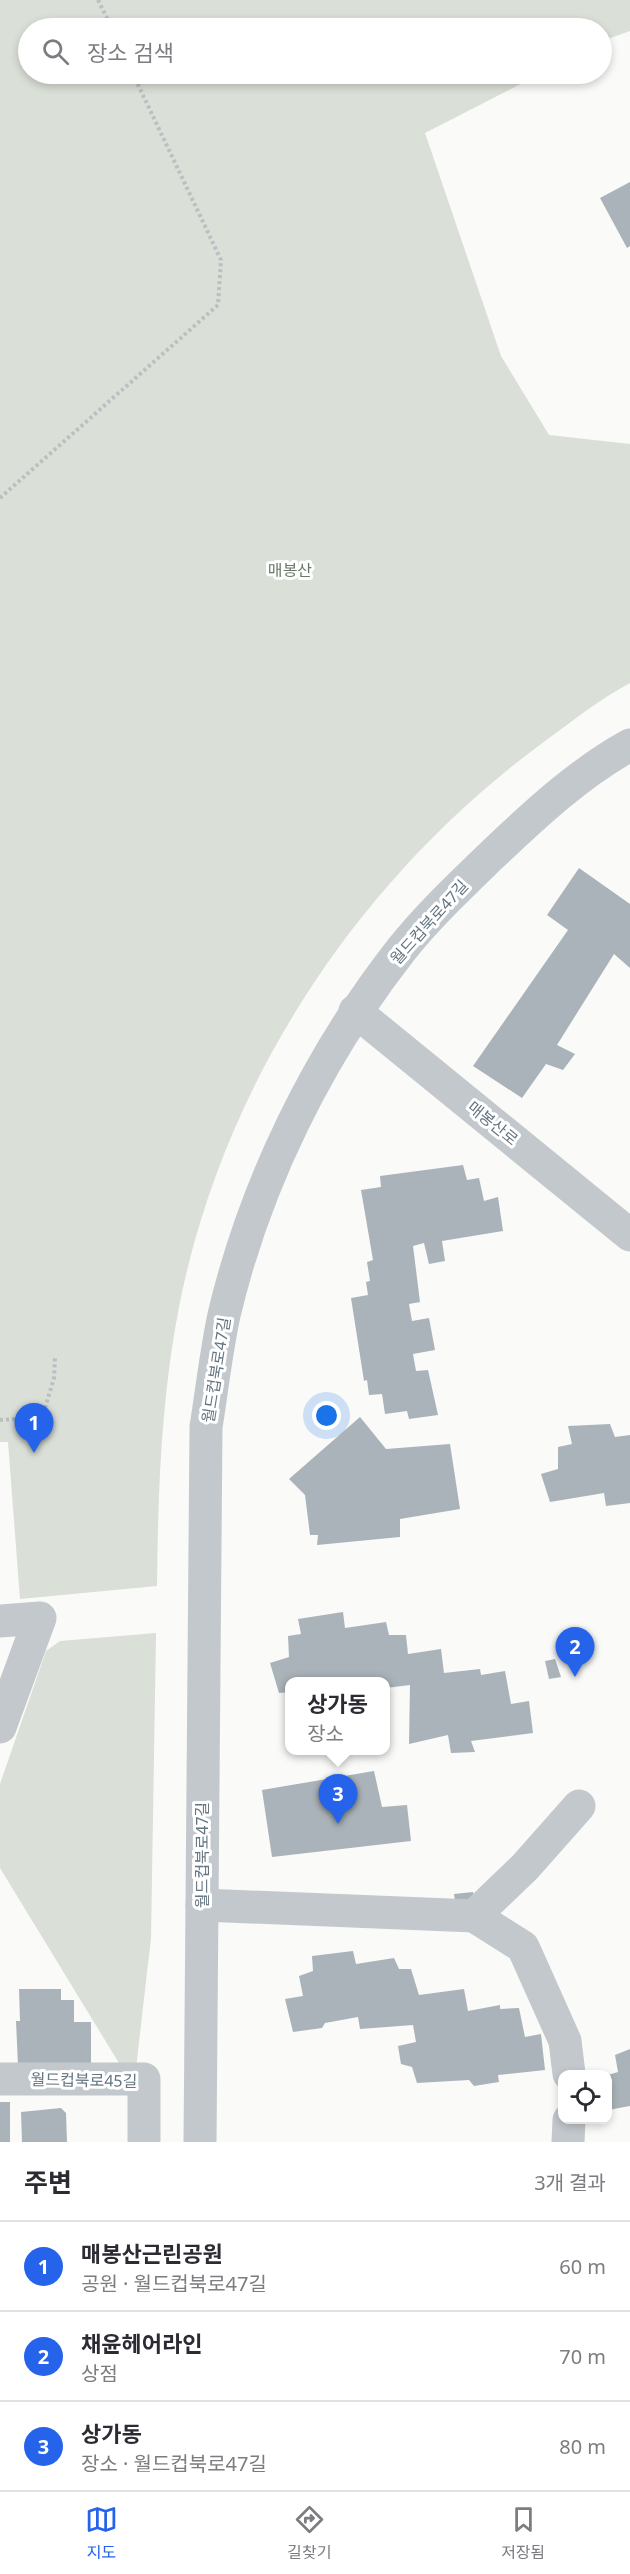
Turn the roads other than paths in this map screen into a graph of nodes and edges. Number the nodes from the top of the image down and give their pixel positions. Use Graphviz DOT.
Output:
graph roads {
  1 [pos="630,745"];
  2 [pos="355,1011"];
  3 [pos="630,1235"];
  4 [pos="0,1621"];
  5 [pos="0,1727"];
  6 [pos="579,1806"];
  7 [pos="202,1905"];
  8 [pos="474,1917"];
  9 [pos="569,2070"];
  10 [pos="0,2079"];
  11 [pos="569,2124"];
  12 [pos="144,2142"];
  13 [pos="200,2142"];
  14 [pos="568,2142"];
  1 -- 2 [label="street, 월드컵북로47길"];
  2 -- 3 [label="street, 매봉산로"];
  2 -- 7 [label="street, 월드컵북로47길"];
  4 -- 5 [label="street"];
  6 -- 8 [label="street"];
  7 -- 8 [label="street"];
  7 -- 13 [label="street, 월드컵북로47길"];
  8 -- 9 [label="street"];
  10 -- 12 [label="street, 월드컵북로45길"];
  11 -- 14 [label="street"];
}
